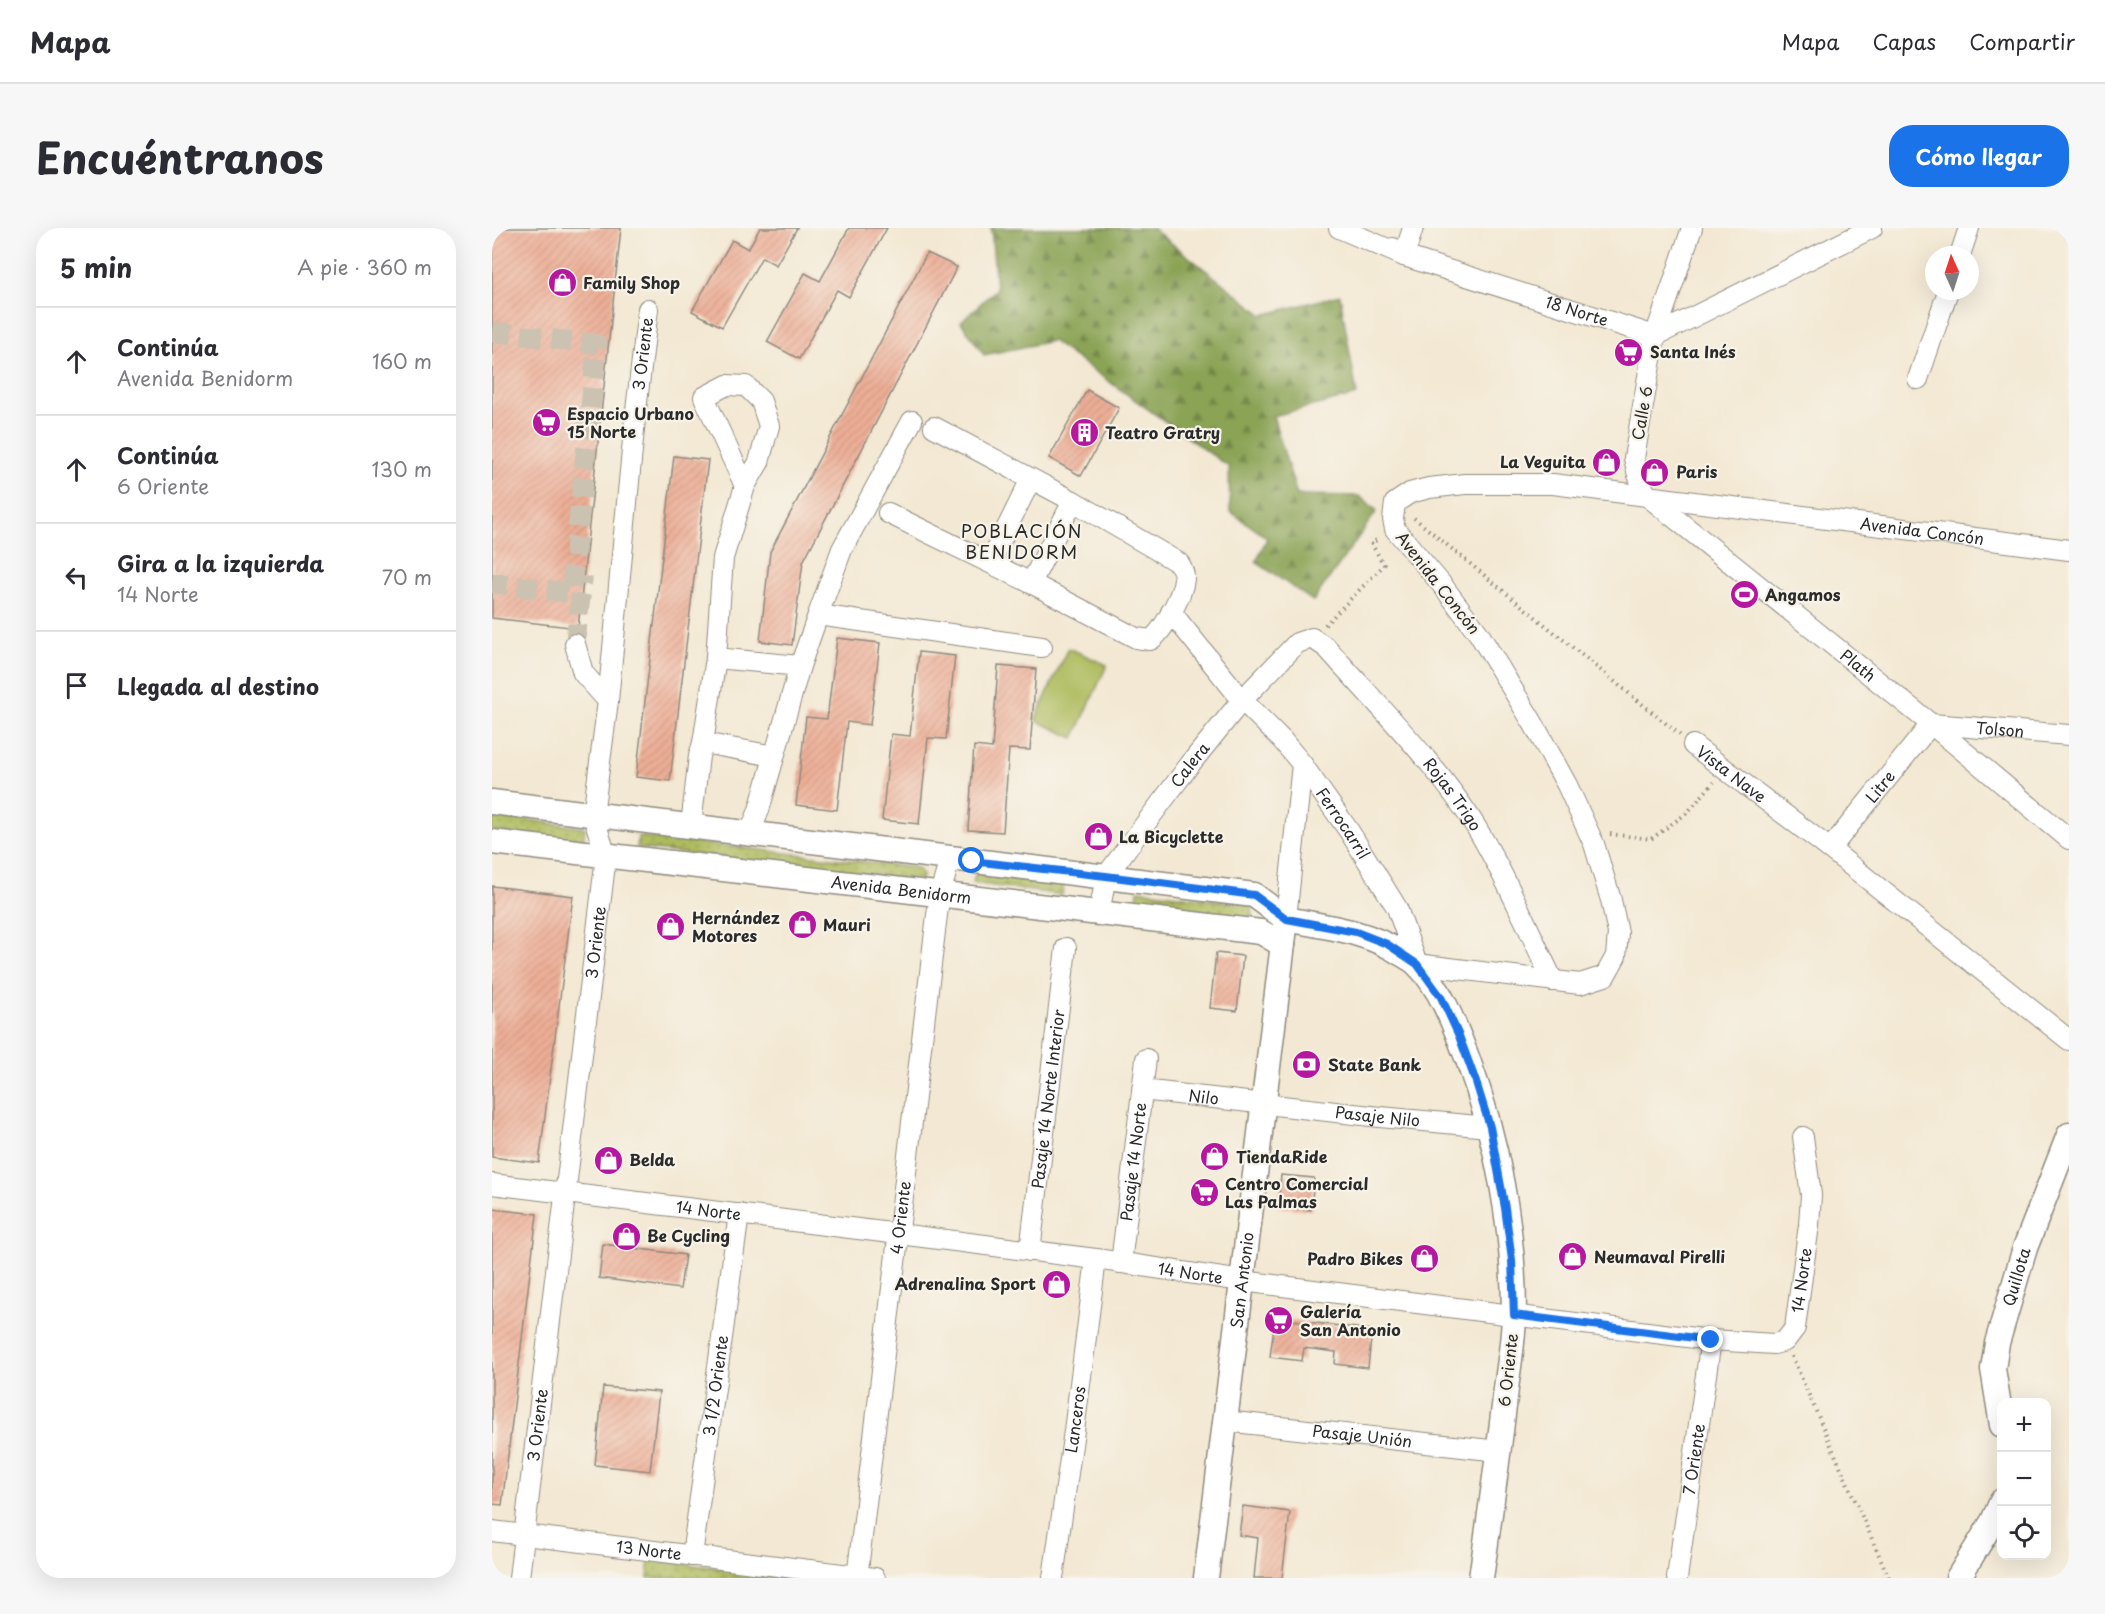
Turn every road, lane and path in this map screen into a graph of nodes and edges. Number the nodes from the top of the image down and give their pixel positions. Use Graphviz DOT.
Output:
graph roads {
  1 [pos="1339,228"];
  2 [pos="1362,228"];
  3 [pos="1413,228"];
  4 [pos="1872,228"];
  5 [pos="1969,228"];
  6 [pos="1687,229"];
  7 [pos="1963,246"];
  8 [pos="1404,256"];
  9 [pos="1945,300"];
  10 [pos="648,309"];
  11 [pos="1655,336"];
  12 [pos="1918,380"];
  13 [pos="912,421"];
  14 [pos="934,427"];
  15 [pos="1031,479"];
  16 [pos="745,486"];
  17 [pos="1646,495"];
  18 [pos="1073,501"];
  19 [pos="1395,503"];
  20 [pos="888,513"];
  21 [pos="1395,530"];
  22 [pos="2069,550"];
  23 [pos="990,562"];
  24 [pos="1031,583"];
  25 [pos="1171,612"];
  26 [pos="818,615"];
  27 [pos="1312,638"];
  28 [pos="575,644"];
  29 [pos="1042,647"];
  30 [pos="716,658"];
  31 [pos="800,666"];
  32 [pos="608,700"];
  33 [pos="1242,700"];
  34 [pos="1931,724"];
  35 [pos="2069,735"];
  36 [pos="703,743"];
  37 [pos="1693,745"];
  38 [pos="774,756"];
  39 [pos="1715,762"];
  40 [pos="1302,764"];
  41 [pos="492,802"];
  42 [pos="593,815"];
  43 [pos="691,826"];
  44 [pos="1588,831"];
  45 [pos="750,833"];
  46 [pos="2069,839"];
  47 [pos="492,842"];
  48 [pos="1830,849"];
  49 [pos="606,856"];
  50 [pos="950,859"];
  51 [pos="1106,876"];
  52 [pos="940,894"];
  53 [pos="1100,914"];
  54 [pos="1287,919"];
  55 [pos="1283,945"];
  56 [pos="1066,948"];
  57 [pos="1417,964"];
  58 [pos="1552,981"];
  59 [pos="2069,1040"];
  60 [pos="1146,1059"];
  61 [pos="1142,1090"];
  62 [pos="1265,1104"];
  63 [pos="1490,1127"];
  64 [pos="2069,1135"];
  65 [pos="1803,1137"];
  66 [pos="492,1184"];
  67 [pos="565,1193"];
  68 [pos="739,1214"];
  69 [pos="898,1234"];
  70 [pos="1030,1251"];
  71 [pos="1096,1259"];
  72 [pos="1121,1263"];
  73 [pos="1242,1281"];
  74 [pos="1514,1315"];
  75 [pos="1711,1340"];
  76 [pos="1785,1341"];
  77 [pos="1997,1398"];
  78 [pos="1225,1421"];
  79 [pos="1499,1451"];
  80 [pos="1999,1506"];
  81 [pos="492,1531"];
  82 [pos="524,1535"];
  83 [pos="692,1556"];
  84 [pos="863,1577"];
  85 [pos="519,1578"];
  86 [pos="1053,1578"];
  87 [pos="1206,1578"];
  88 [pos="1481,1578"];
  89 [pos="1677,1578"];
  90 [pos="1889,1578"];
  91 [pos="1958,1578"];
  1 -- 8 [label="street, 18 Norte"];
  2 -- 8 [label="street"];
  3 -- 8 [label="street"];
  4 -- 11 [label="street"];
  5 -- 7 [label="street"];
  6 -- 11 [label="street, Calle 6"];
  8 -- 11 [label="street, 18 Norte"];
  9 -- 12 [label="street"];
  10 -- 32 [label="street, 3 Oriente"];
  11 -- 17 [label="street, Calle 6"];
  13 -- 26 [label="street"];
  14 -- 15 [label="street"];
  15 -- 18 [label="street"];
  15 -- 23 [label="street"];
  16 -- 16 [label="street"];
  16 -- 30 [label="street"];
  17 -- 19 [label="street, Avenida Concón"];
  17 -- 22 [label="street, Avenida Concón"];
  17 -- 34 [label="street, Plath"];
  18 -- 24 [label="street"];
  18 -- 25 [label="street"];
  19 -- 21 [label="street, Avenida Concón"];
  19 -- 37 [label="path, Vista Nave"];
  20 -- 23 [label="street"];
  21 -- 27 [label="path"];
  21 -- 44 [label="street, Avenida Concón"];
  23 -- 24 [label="street"];
  24 -- 25 [label="street"];
  25 -- 33 [label="street, Ferrocarril"];
  26 -- 29 [label="street"];
  26 -- 31 [label="street"];
  27 -- 33 [label="street, Calera"];
  27 -- 58 [label="street, Rojas Trigo"];
  28 -- 32 [label="street"];
  30 -- 31 [label="street"];
  30 -- 36 [label="street"];
  31 -- 38 [label="street"];
  32 -- 42 [label="street, 3 Oriente"];
  33 -- 40 [label="street, Ferrocarril"];
  33 -- 51 [label="street, Calera"];
  34 -- 35 [label="street, Tolson"];
  34 -- 46 [label="street, Plath"];
  34 -- 48 [label="street, Litre"];
  36 -- 38 [label="street"];
  36 -- 43 [label="street"];
  37 -- 39 [label="street, Vista Nave"];
  38 -- 45 [label="street"];
  39 -- 44 [label="path"];
  39 -- 48 [label="street, Vista Nave"];
  40 -- 54 [label="street"];
  40 -- 57 [label="street, Ferrocarril"];
  41 -- 42 [label="main road"];
  42 -- 43 [label="main road"];
  42 -- 49 [label="street, 3 Oriente"];
  43 -- 45 [label="main road"];
  44 -- 58 [label="street, Avenida Concón"];
  45 -- 50 [label="main road"];
  47 -- 49 [label="main road, Avenida Benidorm"];
  48 -- 59 [label="street, Vista Nave"];
  49 -- 52 [label="main road, Avenida Benidorm"];
  49 -- 67 [label="street, 3 Oriente"];
  50 -- 51 [label="main road"];
  50 -- 52 [label="street, 4 Oriente"];
  51 -- 53 [label="street, Calera"];
  51 -- 54 [label="main road"];
  52 -- 53 [label="main road, Avenida Benidorm"];
  52 -- 69 [label="street, 4 Oriente"];
  53 -- 55 [label="main road, Avenida Benidorm"];
  54 -- 55 [label="main road"];
  54 -- 57 [label="main road"];
  55 -- 62 [label="main road, San Antonio"];
  56 -- 70 [label="street, Pasaje 14 Norte Interior"];
  57 -- 58 [label="street, Avenida Concón"];
  57 -- 63 [label="main road, 6 Oriente"];
  60 -- 61 [label="street, Pasaje 14 Norte"];
  61 -- 62 [label="street, Nilo"];
  61 -- 72 [label="street, Pasaje 14 Norte"];
  62 -- 63 [label="street, Pasaje Nilo"];
  62 -- 73 [label="main road, San Antonio"];
  63 -- 74 [label="main road, 6 Oriente"];
  64 -- 77 [label="main road, Quillota"];
  65 -- 76 [label="street, 14 Norte"];
  66 -- 67 [label="street, 14 Norte"];
  67 -- 68 [label="street, 14 Norte"];
  67 -- 82 [label="street, 3 Oriente"];
  68 -- 69 [label="street, 14 Norte"];
  68 -- 83 [label="street, 3 1/2 Oriente"];
  69 -- 70 [label="street, 14 Norte"];
  69 -- 84 [label="street, 4 Oriente"];
  70 -- 71 [label="street, 14 Norte"];
  71 -- 72 [label="street, 14 Norte"];
  71 -- 86 [label="street, Lanceros"];
  72 -- 73 [label="street, 14 Norte"];
  73 -- 74 [label="street, 14 Norte"];
  73 -- 78 [label="main road, San Antonio"];
  74 -- 75 [label="street, 14 Norte"];
  74 -- 79 [label="main road, 6 Oriente"];
  75 -- 76 [label="street, 14 Norte"];
  75 -- 89 [label="street, 7 Oriente"];
  76 -- 90 [label="path"];
  78 -- 79 [label="street, Pasaje Unión"];
  78 -- 87 [label="main road, San Antonio"];
  79 -- 88 [label="main road, 6 Oriente"];
  80 -- 91 [label="main road"];
  81 -- 82 [label="street, 13 Norte"];
  82 -- 83 [label="street, 13 Norte"];
  82 -- 85 [label="street, 3 Oriente"];
  83 -- 84 [label="street, 13 Norte"];
}
